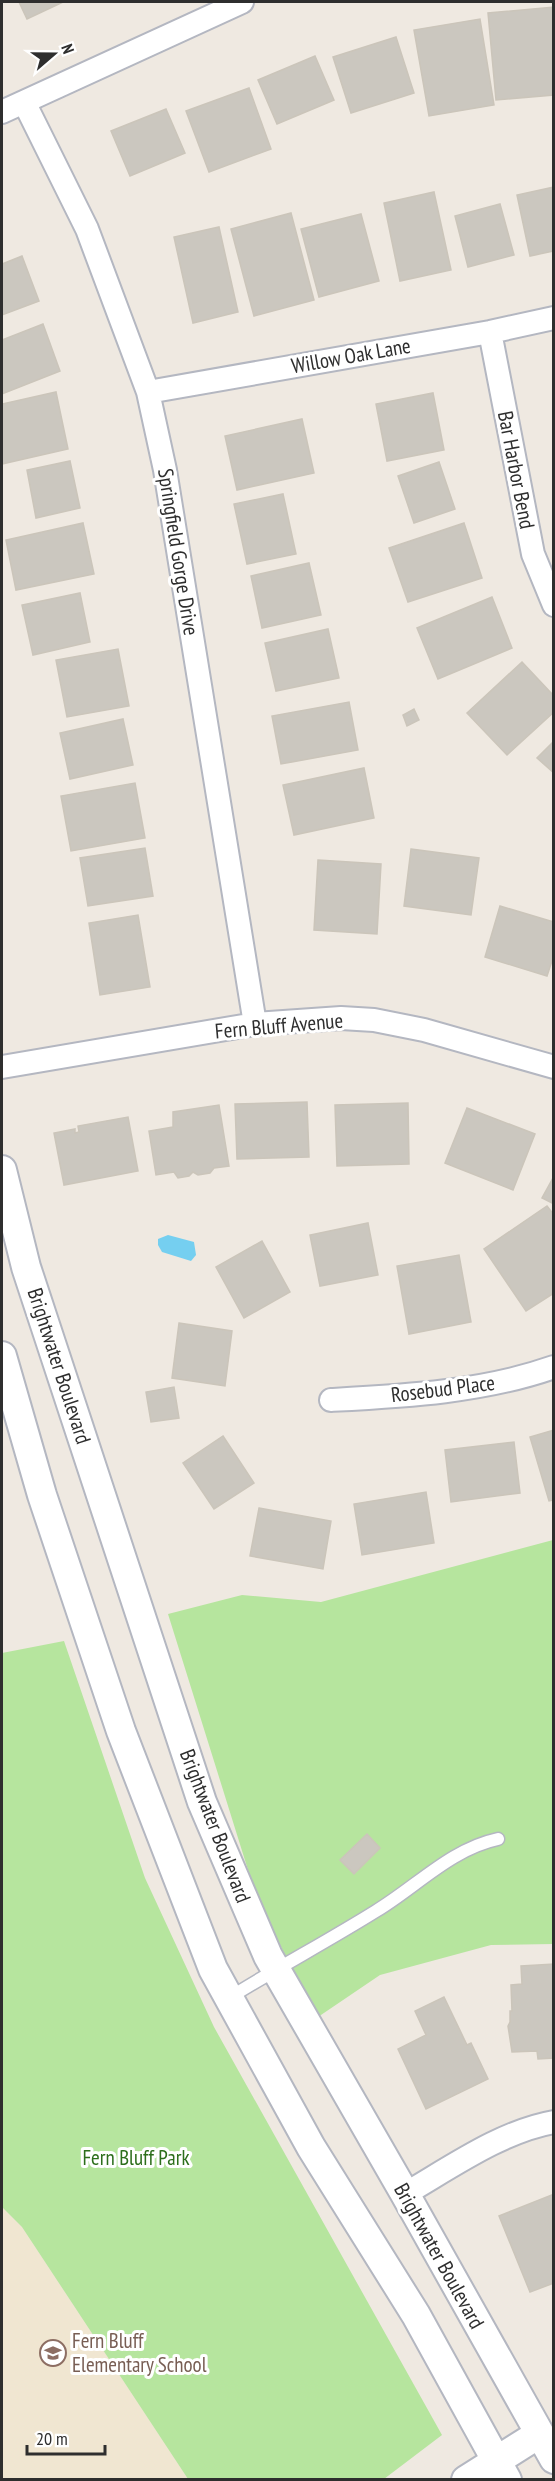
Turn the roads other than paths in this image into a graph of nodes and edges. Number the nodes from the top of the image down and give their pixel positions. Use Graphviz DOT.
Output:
graph roads {
  1 [pos="242,2"];
  2 [pos="24,102"];
  3 [pos="2,112"];
  4 [pos="554,318"];
  5 [pos="490,332"];
  6 [pos="148,392"];
  7 [pos="554,605"];
  8 [pos="255,1024"];
  9 [pos="2,1067"];
  10 [pos="554,1067"];
  11 [pos="2,1170"];
  12 [pos="2,1356"];
  13 [pos="554,1368"];
  14 [pos="331,1400"];
  15 [pos="498,1839"];
  16 [pos="275,1969"];
  17 [pos="229,1998"];
  18 [pos="554,2122"];
  19 [pos="405,2194"];
  20 [pos="539,2434"];
  21 [pos="554,2459"];
  22 [pos="502,2469"];
  23 [pos="466,2480"];
  1 -- 2 [label="street"];
  2 -- 3 [label="street"];
  2 -- 6 [label="street, Springfield Gorge Drive"];
  4 -- 5 [label="street, Willow Oak Lane"];
  5 -- 6 [label="street, Willow Oak Lane"];
  5 -- 7 [label="street, Bar Harbor Bend"];
  6 -- 8 [label="street, Springfield Gorge Drive"];
  8 -- 9 [label="street, Fern Bluff Avenue"];
  8 -- 10 [label="street, Fern Bluff Avenue"];
  11 -- 16 [label="street, Brightwater Boulevard"];
  12 -- 17 [label="street"];
  13 -- 14 [label="street, Rosebud Place"];
  15 -- 16 [label="lane"];
  16 -- 17 [label="lane"];
  16 -- 19 [label="street, Brightwater Boulevard"];
  17 -- 22 [label="street"];
  18 -- 19 [label="street"];
  19 -- 20 [label="street, Brightwater Boulevard"];
  20 -- 21 [label="street, Brightwater Boulevard"];
  20 -- 22 [label="street"];
  22 -- 23 [label="street"];
}
